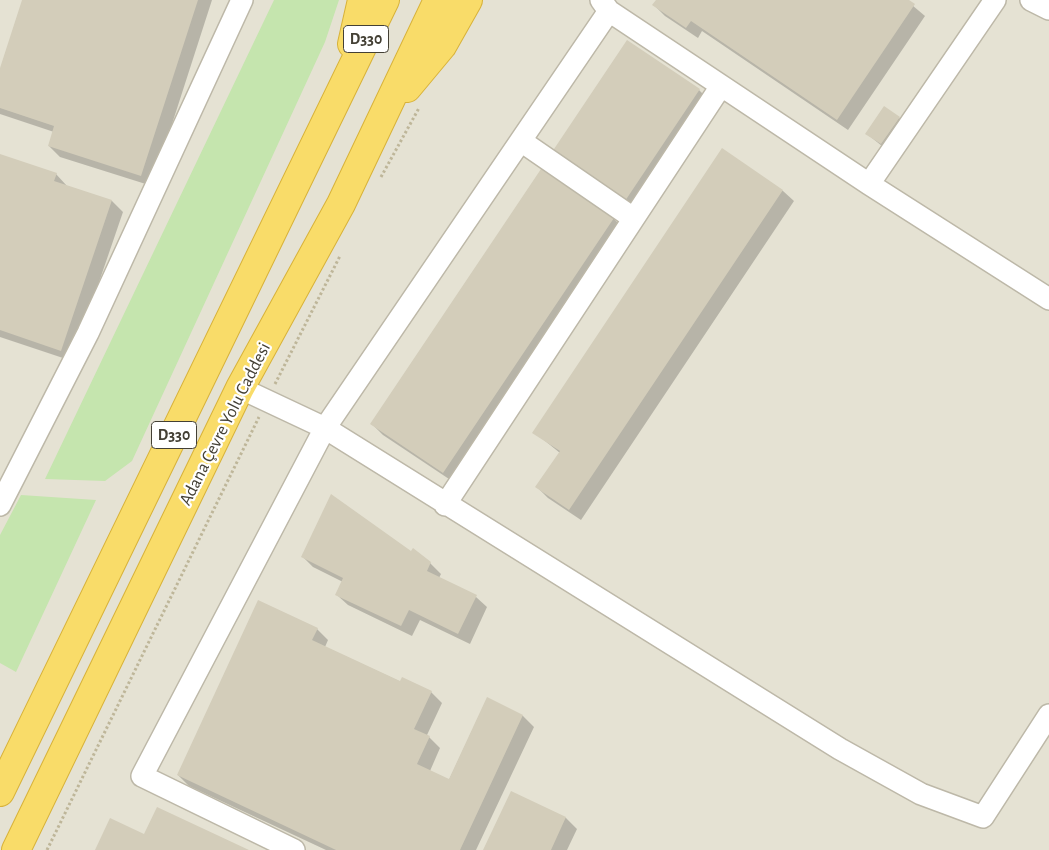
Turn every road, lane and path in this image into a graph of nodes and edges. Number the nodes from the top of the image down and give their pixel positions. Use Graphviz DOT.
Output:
graph roads {
  1 [pos="242,0"];
  2 [pos="362,0"];
  3 [pos="386,0"];
  4 [pos="438,0"];
  5 [pos="468,0"];
  6 [pos="995,0"];
  7 [pos="1031,0"];
  8 [pos="605,6"];
  9 [pos="1049,9"];
  10 [pos="347,78"];
  11 [pos="721,86"];
  12 [pos="390,104"];
  13 [pos="521,141"];
  14 [pos="869,184"];
  15 [pos="633,218"];
  16 [pos="1049,299"];
  17 [pos="240,388"];
  18 [pos="325,428"];
  19 [pos="0,505"];
  20 [pos="445,505"];
  21 [pos="1049,715"];
  22 [pos="0,792"];
  23 [pos="16,850"];
  24 [pos="294,850"];
  1 -- 19 [label="street"];
  2 -- 10 [label="highway"];
  3 -- 10 [label="highway, D330"];
  4 -- 12 [label="highway, Adana Çevre Yolu Caddesi / D330"];
  5 -- 12 [label="highway"];
  6 -- 14 [label="street"];
  7 -- 9 [label="street"];
  8 -- 11 [label="street"];
  8 -- 13 [label="street"];
  10 -- 22 [label="highway, D330"];
  11 -- 14 [label="street"];
  11 -- 15 [label="street"];
  12 -- 17 [label="highway, Adana Çevre Yolu Caddesi / D330"];
  13 -- 15 [label="street"];
  13 -- 18 [label="street"];
  14 -- 16 [label="street"];
  15 -- 20 [label="street"];
  17 -- 18 [label="street"];
  17 -- 23 [label="highway, Adana Çevre Yolu Caddesi / D330"];
  18 -- 20 [label="street"];
  18 -- 24 [label="street"];
  20 -- 21 [label="street"];
}
